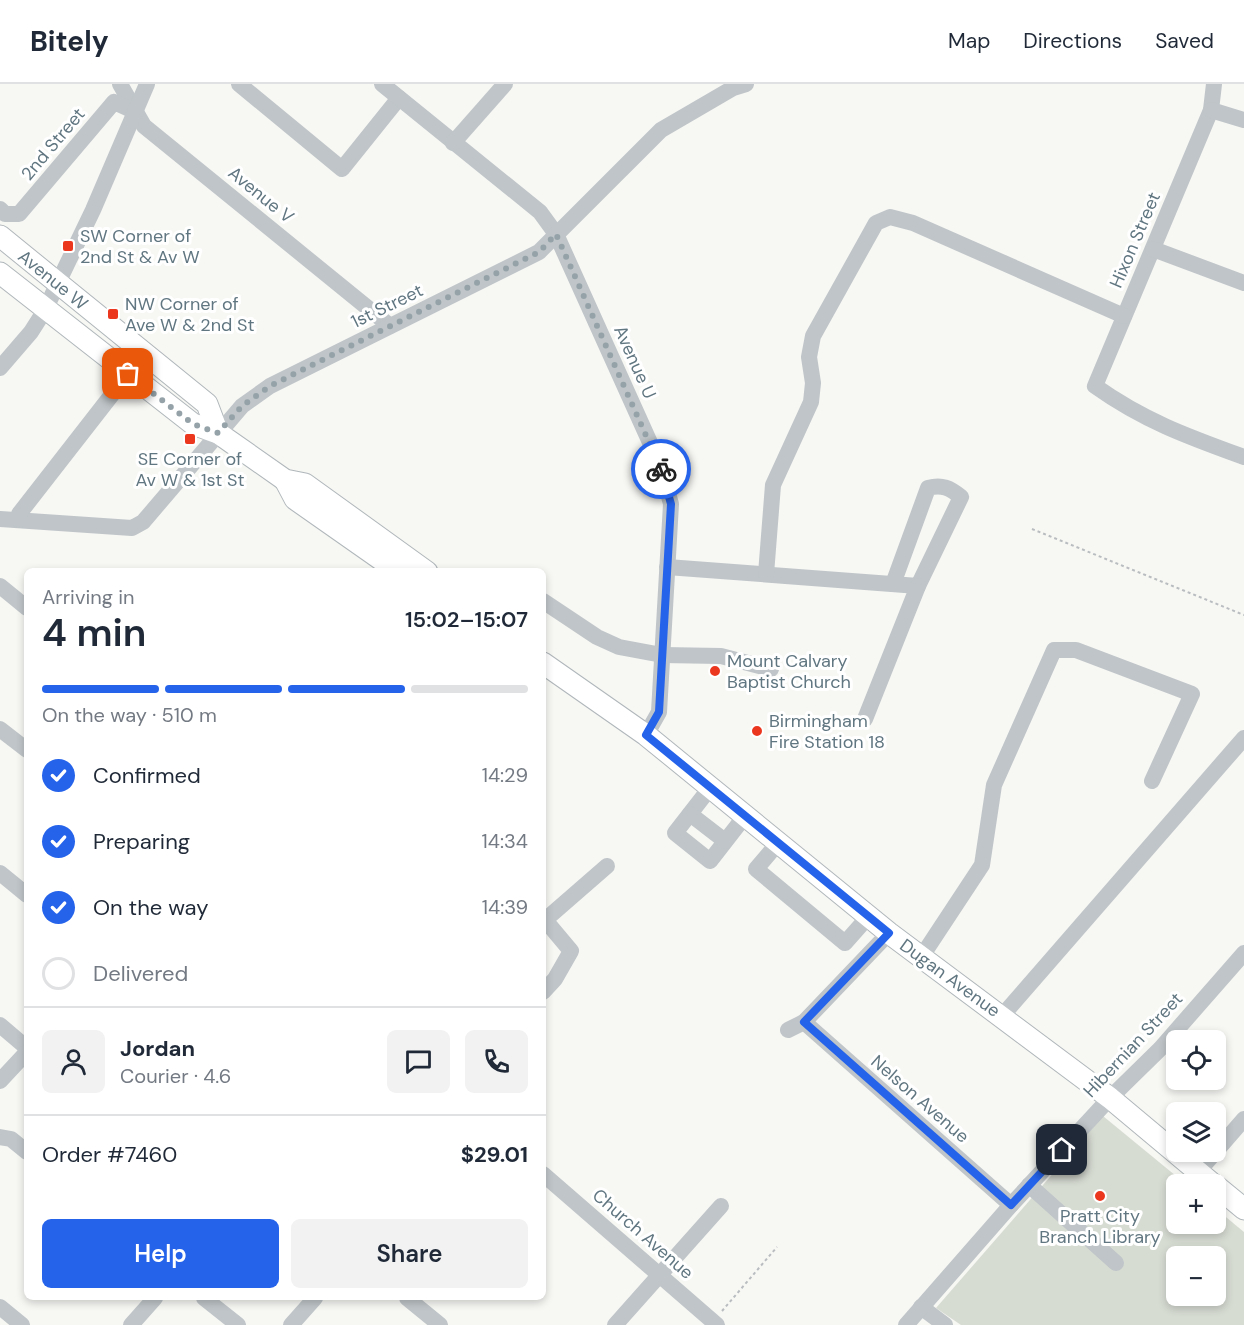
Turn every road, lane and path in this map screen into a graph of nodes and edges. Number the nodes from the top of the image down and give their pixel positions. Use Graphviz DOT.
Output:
graph roads {
  1 [pos="120,84"];
  2 [pos="147,84"];
  3 [pos="239,84"];
  4 [pos="382,84"];
  5 [pos="505,84"];
  6 [pos="1214,84"];
  7 [pos="737,85"];
  8 [pos="399,98"];
  9 [pos="1211,110"];
  10 [pos="136,112"];
  11 [pos="1244,120"];
  12 [pos="453,143"];
  13 [pos="0,209"];
  14 [pos="556,234"];
  15 [pos="0,236"];
  16 [pos="1153,249"];
  17 [pos="0,273"];
  18 [pos="57,284"];
  19 [pos="1244,284"];
  20 [pos="45,310"];
  21 [pos="1125,316"];
  22 [pos="390,326"];
  23 [pos="0,369"];
  24 [pos="128,374"];
  25 [pos="218,433"];
  26 [pos="1244,458"];
  27 [pos="285,480"];
  28 [pos="0,519"];
  29 [pos="19,520"];
  30 [pos="1032,529"];
  31 [pos="667,567"];
  32 [pos="393,568"];
  33 [pos="421,568"];
  34 [pos="766,574"];
  35 [pos="893,584"];
  36 [pos="0,586"];
  37 [pos="918,586"];
  38 [pos="546,603"];
  39 [pos="24,606"];
  40 [pos="1244,615"];
  41 [pos="662,656"];
  42 [pos="546,665"];
  43 [pos="771,669"];
  44 [pos="865,719"];
  45 [pos="0,729"];
  46 [pos="646,735"];
  47 [pos="1244,738"];
  48 [pos="24,748"];
  49 [pos="1152,781"];
  50 [pos="710,788"];
  51 [pos="690,814"];
  52 [pos="745,816"];
  53 [pos="725,841"];
  54 [pos="778,843"];
  55 [pos="607,866"];
  56 [pos="0,873"];
  57 [pos="24,893"];
  58 [pos="546,916"];
  59 [pos="868,916"];
  60 [pos="546,920"];
  61 [pos="889,933"];
  62 [pos="1244,953"];
  63 [pos="922,956"];
  64 [pos="546,990"];
  65 [pos="1002,1016"];
  66 [pos="804,1022"];
  67 [pos="0,1025"];
  68 [pos="788,1030"];
  69 [pos="24,1047"];
  70 [pos="24,1053"];
  71 [pos="0,1081"];
  72 [pos="1110,1098"];
  73 [pos="1244,1119"];
  74 [pos="0,1137"];
  75 [pos="24,1150"];
  76 [pos="1201,1174"];
  77 [pos="1213,1174"];
  78 [pos="546,1177"];
  79 [pos="1029,1185"];
  80 [pos="1226,1195"];
  81 [pos="1011,1205"];
  82 [pos="721,1206"];
  83 [pos="1244,1209"];
  84 [pos="777,1247"];
  85 [pos="1116,1263"];
  86 [pos="659,1274"];
  87 [pos="153,1300"];
  88 [pos="207,1300"];
  89 [pos="310,1300"];
  90 [pos="409,1300"];
  91 [pos="0,1307"];
  92 [pos="921,1307"];
  93 [pos="714,1323"];
  94 [pos="22,1325"];
  95 [pos="131,1325"];
  96 [pos="238,1325"];
  97 [pos="291,1325"];
  98 [pos="440,1325"];
  99 [pos="615,1325"];
  100 [pos="906,1325"];
  101 [pos="945,1325"];
  1 -- 10 [label="street, Avenue V"];
  2 -- 10 [label="street"];
  3 -- 8 [label="street"];
  4 -- 8 [label="street, Avenue U"];
  5 -- 12 [label="street"];
  6 -- 9 [label="street, Hixon Street"];
  7 -- 14 [label="street, 1st Street"];
  8 -- 12 [label="street, Avenue U"];
  9 -- 11 [label="street"];
  9 -- 16 [label="street, Hixon Street"];
  10 -- 13 [label="street, 2nd Street"];
  10 -- 18 [label="street"];
  10 -- 22 [label="street, Avenue V"];
  12 -- 14 [label="street, Avenue U"];
  14 -- 22 [label="street, 1st Street"];
  14 -- 31 [label="street, Avenue U"];
  15 -- 18 [label="main road, Avenue W"];
  16 -- 19 [label="street"];
  16 -- 21 [label="street, Hixon Street"];
  17 -- 20 [label="main road, Avenue W"];
  18 -- 20 [label="street"];
  18 -- 25 [label="main road, Avenue W"];
  20 -- 23 [label="street"];
  20 -- 24 [label="main road, Avenue W"];
  21 -- 26 [label="street, Hixon Street"];
  21 -- 34 [label="street"];
  22 -- 25 [label="street, 1st Street"];
  24 -- 25 [label="main road, Avenue W"];
  24 -- 29 [label="street"];
  25 -- 27 [label="main road"];
  25 -- 29 [label="street, 1st Street"];
  27 -- 32 [label="main road"];
  27 -- 33 [label="main road"];
  28 -- 29 [label="street, 1st Street"];
  30 -- 40 [label="path"];
  31 -- 34 [label="street"];
  31 -- 41 [label="street, Avenue U"];
  34 -- 35 [label="street"];
  35 -- 37 [label="street"];
  35 -- 37 [label="street"];
  36 -- 39 [label="street"];
  37 -- 44 [label="street"];
  38 -- 41 [label="street"];
  41 -- 43 [label="street"];
  41 -- 46 [label="street, Avenue U"];
  42 -- 46 [label="main road, Dugan Avenue"];
  45 -- 48 [label="street"];
  46 -- 50 [label="main road, Dugan Avenue"];
  47 -- 65 [label="street"];
  49 -- 63 [label="street"];
  50 -- 51 [label="street"];
  50 -- 52 [label="main road, Dugan Avenue"];
  51 -- 53 [label="street"];
  51 -- 53 [label="street"];
  52 -- 53 [label="street"];
  52 -- 54 [label="main road, Dugan Avenue"];
  54 -- 59 [label="main road, Dugan Avenue"];
  54 -- 59 [label="street"];
  55 -- 58 [label="street"];
  56 -- 57 [label="street"];
  59 -- 61 [label="main road, Dugan Avenue"];
  60 -- 64 [label="street"];
  61 -- 63 [label="main road, Dugan Avenue"];
  61 -- 66 [label="street"];
  62 -- 72 [label="street, Hibernian Street"];
  63 -- 65 [label="main road, Dugan Avenue"];
  65 -- 72 [label="main road, Dugan Avenue"];
  66 -- 68 [label="street"];
  66 -- 81 [label="street, Nelson Avenue"];
  67 -- 69 [label="street"];
  70 -- 71 [label="street"];
  72 -- 76 [label="main road, Dugan Avenue"];
  72 -- 79 [label="street, Hibernian Street"];
  73 -- 77 [label="street"];
  74 -- 75 [label="street"];
  78 -- 86 [label="street, Church Avenue"];
  79 -- 81 [label="street, Hibernian Street"];
  79 -- 85 [label="street"];
  80 -- 83 [label="main road, Dugan Avenue"];
  81 -- 92 [label="street, Hibernian Street"];
  82 -- 86 [label="street"];
  84 -- 93 [label="path"];
  86 -- 93 [label="street, Church Avenue"];
  86 -- 99 [label="street"];
  87 -- 95 [label="street"];
  88 -- 96 [label="street"];
  89 -- 97 [label="street"];
  90 -- 98 [label="street"];
  91 -- 94 [label="street"];
  92 -- 100 [label="street, Hibernian Street"];
  92 -- 101 [label="street"];
}
